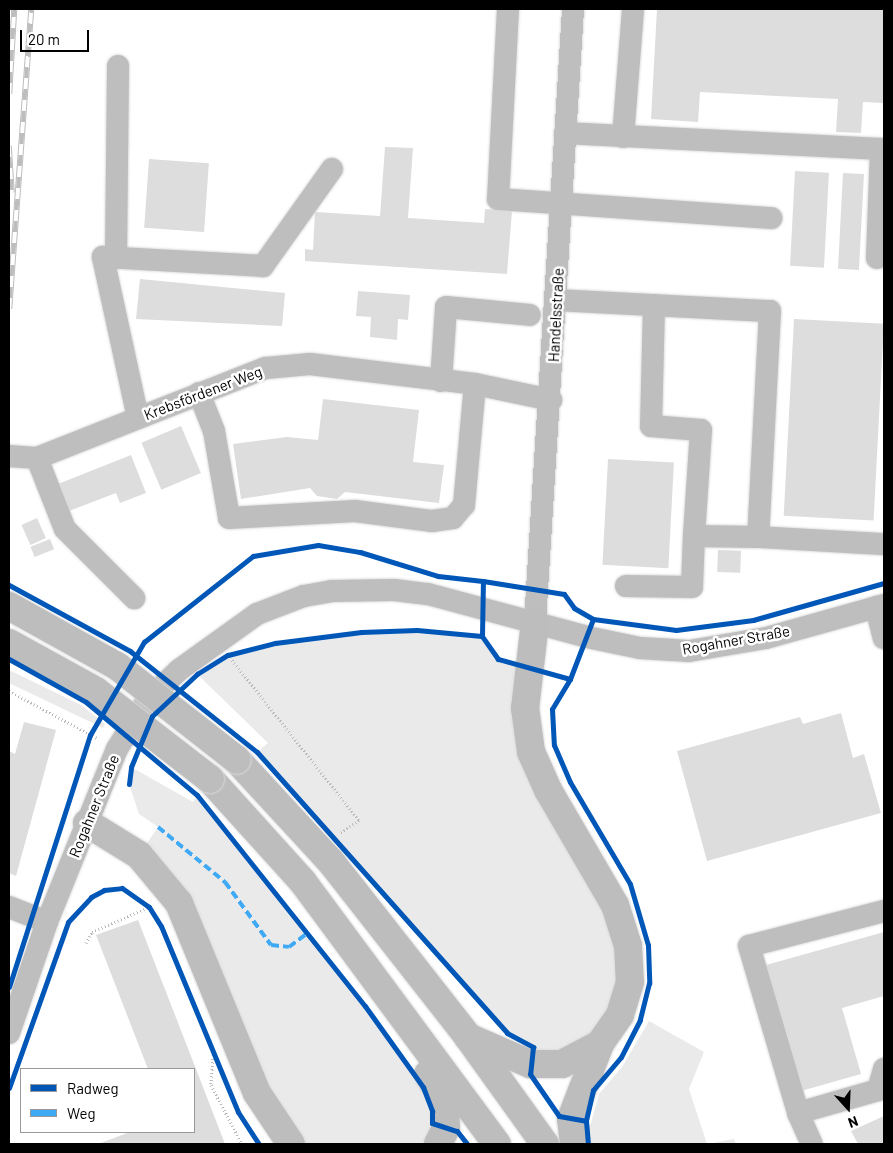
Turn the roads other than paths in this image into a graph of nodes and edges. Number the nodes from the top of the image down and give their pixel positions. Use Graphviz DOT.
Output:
graph roads {
  1 [pos="508,9"];
  2 [pos="574,9"];
  3 [pos="633,9"];
  4 [pos="118,66"];
  5 [pos="565,133"];
  6 [pos="623,137"];
  7 [pos="332,169"];
  8 [pos="561,203"];
  9 [pos="771,218"];
  10 [pos="116,258"];
  11 [pos="877,258"];
  12 [pos="557,300"];
  13 [pos="654,305"];
  14 [pos="530,315"];
  15 [pos="441,381"];
  16 [pos="475,384"];
  17 [pos="199,394"];
  18 [pos="551,400"];
  19 [pos="138,418"];
  20 [pos="9,456"];
  21 [pos="36,458"];
  22 [pos="694,536"];
  23 [pos="758,537"];
  24 [pos="884,544"];
  25 [pos="626,586"];
  26 [pos="134,598"];
  27 [pos="9,606"];
  28 [pos="880,606"];
  29 [pos="535,622"];
  30 [pos="884,638"];
  31 [pos="9,643"];
  32 [pos="87,822"];
  33 [pos="302,882"];
  34 [pos="9,908"];
  35 [pos="884,911"];
  36 [pos="48,922"];
  37 [pos="17,984"];
  38 [pos="9,1033"];
  39 [pos="468,1037"];
  40 [pos="600,1044"];
  41 [pos="884,1069"];
  42 [pos="798,1113"];
  43 [pos="291,1144"];
  44 [pos="438,1144"];
  45 [pos="497,1144"];
  46 [pos="546,1144"];
  47 [pos="574,1144"];
  48 [pos="812,1144"];
  1 -- 8 [label="street"];
  2 -- 5 [label="street, Handelsstraße"];
  3 -- 6 [label="street"];
  4 -- 10 [label="street"];
  5 -- 6 [label="street"];
  5 -- 8 [label="street, Handelsstraße"];
  6 -- 11 [label="street"];
  7 -- 10 [label="street"];
  8 -- 9 [label="street"];
  8 -- 12 [label="street, Handelsstraße"];
  10 -- 19 [label="street"];
  12 -- 13 [label="street"];
  12 -- 18 [label="street, Handelsstraße"];
  13 -- 22 [label="street"];
  13 -- 23 [label="street"];
  14 -- 15 [label="street"];
  15 -- 16 [label="street, Krebsfördener Weg"];
  15 -- 17 [label="street, Krebsfördener Weg"];
  16 -- 17 [label="street"];
  16 -- 18 [label="street, Krebsfördener Weg"];
  17 -- 19 [label="street, Krebsfördener Weg"];
  18 -- 29 [label="street, Handelsstraße"];
  19 -- 21 [label="street, Krebsfördener Weg"];
  20 -- 21 [label="street, Krebsfördener Weg"];
  21 -- 26 [label="street"];
  22 -- 23 [label="street"];
  22 -- 25 [label="street"];
  23 -- 24 [label="street"];
  27 -- 39 [label="highway, bridge"];
  28 -- 29 [label="street, Rogahner Straße"];
  28 -- 30 [label="street"];
  29 -- 32 [label="street, Rogahner Straße"];
  29 -- 40 [label="highway"];
  31 -- 33 [label="highway, bridge"];
  32 -- 36 [label="street, Rogahner Straße"];
  32 -- 43 [label="highway"];
  33 -- 44 [label="highway"];
  33 -- 45 [label="highway"];
  34 -- 36 [label="street"];
  35 -- 42 [label="street"];
  36 -- 37 [label="street, Rogahner Straße"];
  37 -- 38 [label="street, Rogahner Straße"];
  39 -- 40 [label="highway"];
  39 -- 46 [label="highway"];
  40 -- 47 [label="highway"];
  41 -- 42 [label="street"];
  42 -- 48 [label="street"];
}
